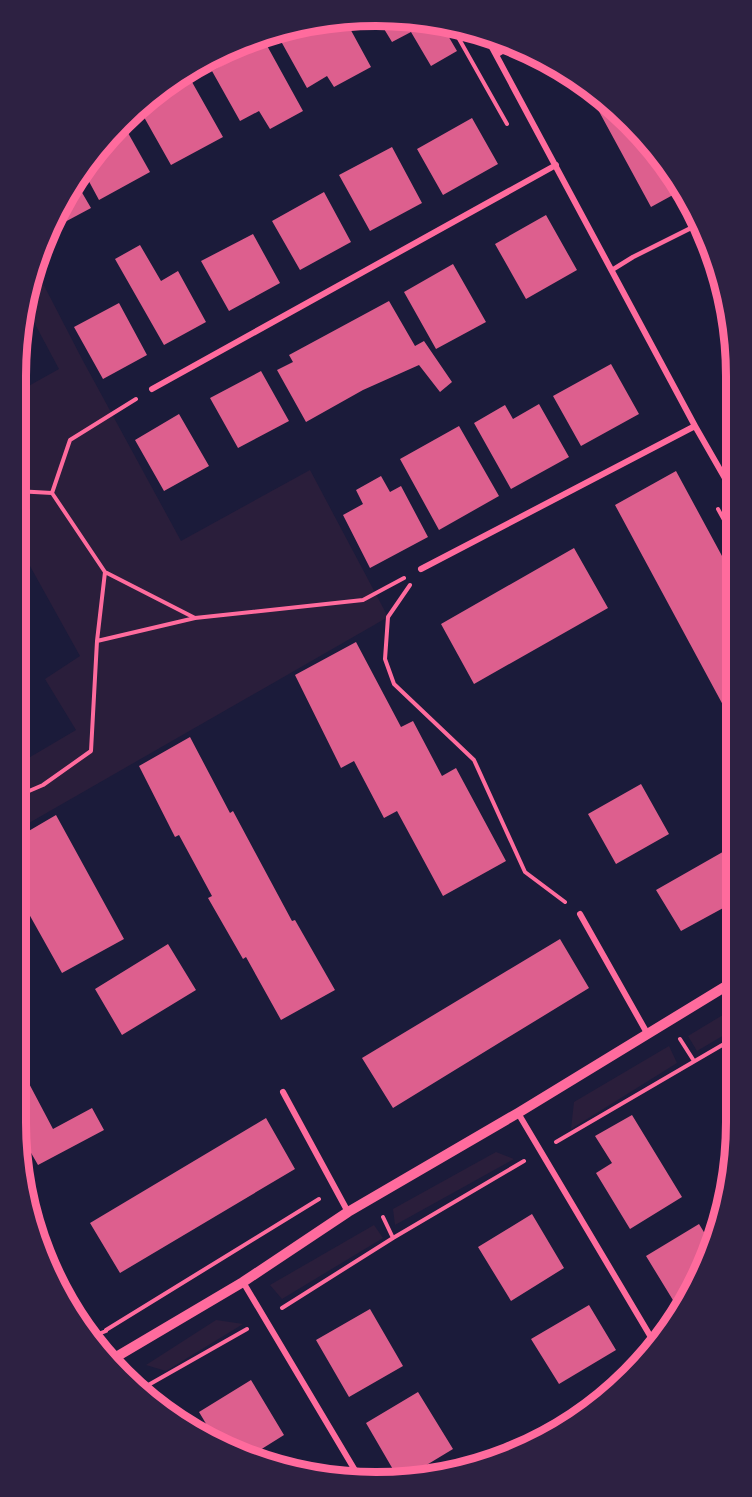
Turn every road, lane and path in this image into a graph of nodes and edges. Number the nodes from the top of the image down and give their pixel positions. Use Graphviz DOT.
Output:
graph roads {
  1 [pos="491,45"];
  2 [pos="505,50"];
  3 [pos="497,55"];
  4 [pos="556,165"];
  5 [pos="693,227"];
  6 [pos="612,270"];
  7 [pos="152,389"];
  8 [pos="695,426"];
  9 [pos="726,480"];
  10 [pos="26,492"];
  11 [pos="52,493"];
  12 [pos="421,569"];
  13 [pos="105,572"];
  14 [pos="195,618"];
  15 [pos="98,641"];
  16 [pos="26,792"];
  17 [pos="580,914"];
  18 [pos="726,986"];
  19 [pos="647,1034"];
  20 [pos="726,1043"];
  21 [pos="283,1092"];
  22 [pos="518,1113"];
  23 [pos="540,1152"];
  24 [pos="336,1189"];
  25 [pos="348,1212"];
  26 [pos="243,1282"];
  27 [pos="265,1319"];
  28 [pos="106,1330"];
  29 [pos="651,1338"];
  30 [pos="116,1357"];
  31 [pos="146,1386"];
  32 [pos="355,1471"];
  1 -- 3 [label="street"];
  2 -- 3 [label="lane"];
  3 -- 4 [label="street"];
  4 -- 6 [label="street"];
  4 -- 7 [label="street"];
  5 -- 6 [label="lane"];
  6 -- 8 [label="street"];
  7 -- 11 [label="path"];
  8 -- 9 [label="street"];
  8 -- 12 [label="street"];
  10 -- 11 [label="path"];
  11 -- 13 [label="path"];
  12 -- 14 [label="path"];
  12 -- 17 [label="path"];
  13 -- 14 [label="path"];
  13 -- 15 [label="path"];
  14 -- 15 [label="path"];
  15 -- 16 [label="path"];
  17 -- 19 [label="street"];
  18 -- 19 [label="street"];
  19 -- 22 [label="street"];
  20 -- 23 [label="path"];
  21 -- 24 [label="street"];
  22 -- 23 [label="street"];
  22 -- 25 [label="street"];
  23 -- 27 [label="path"];
  23 -- 29 [label="street"];
  24 -- 25 [label="street"];
  24 -- 28 [label="path"];
  25 -- 26 [label="street"];
  26 -- 27 [label="street"];
  26 -- 30 [label="street"];
  27 -- 31 [label="path"];
  27 -- 32 [label="street"];
}
